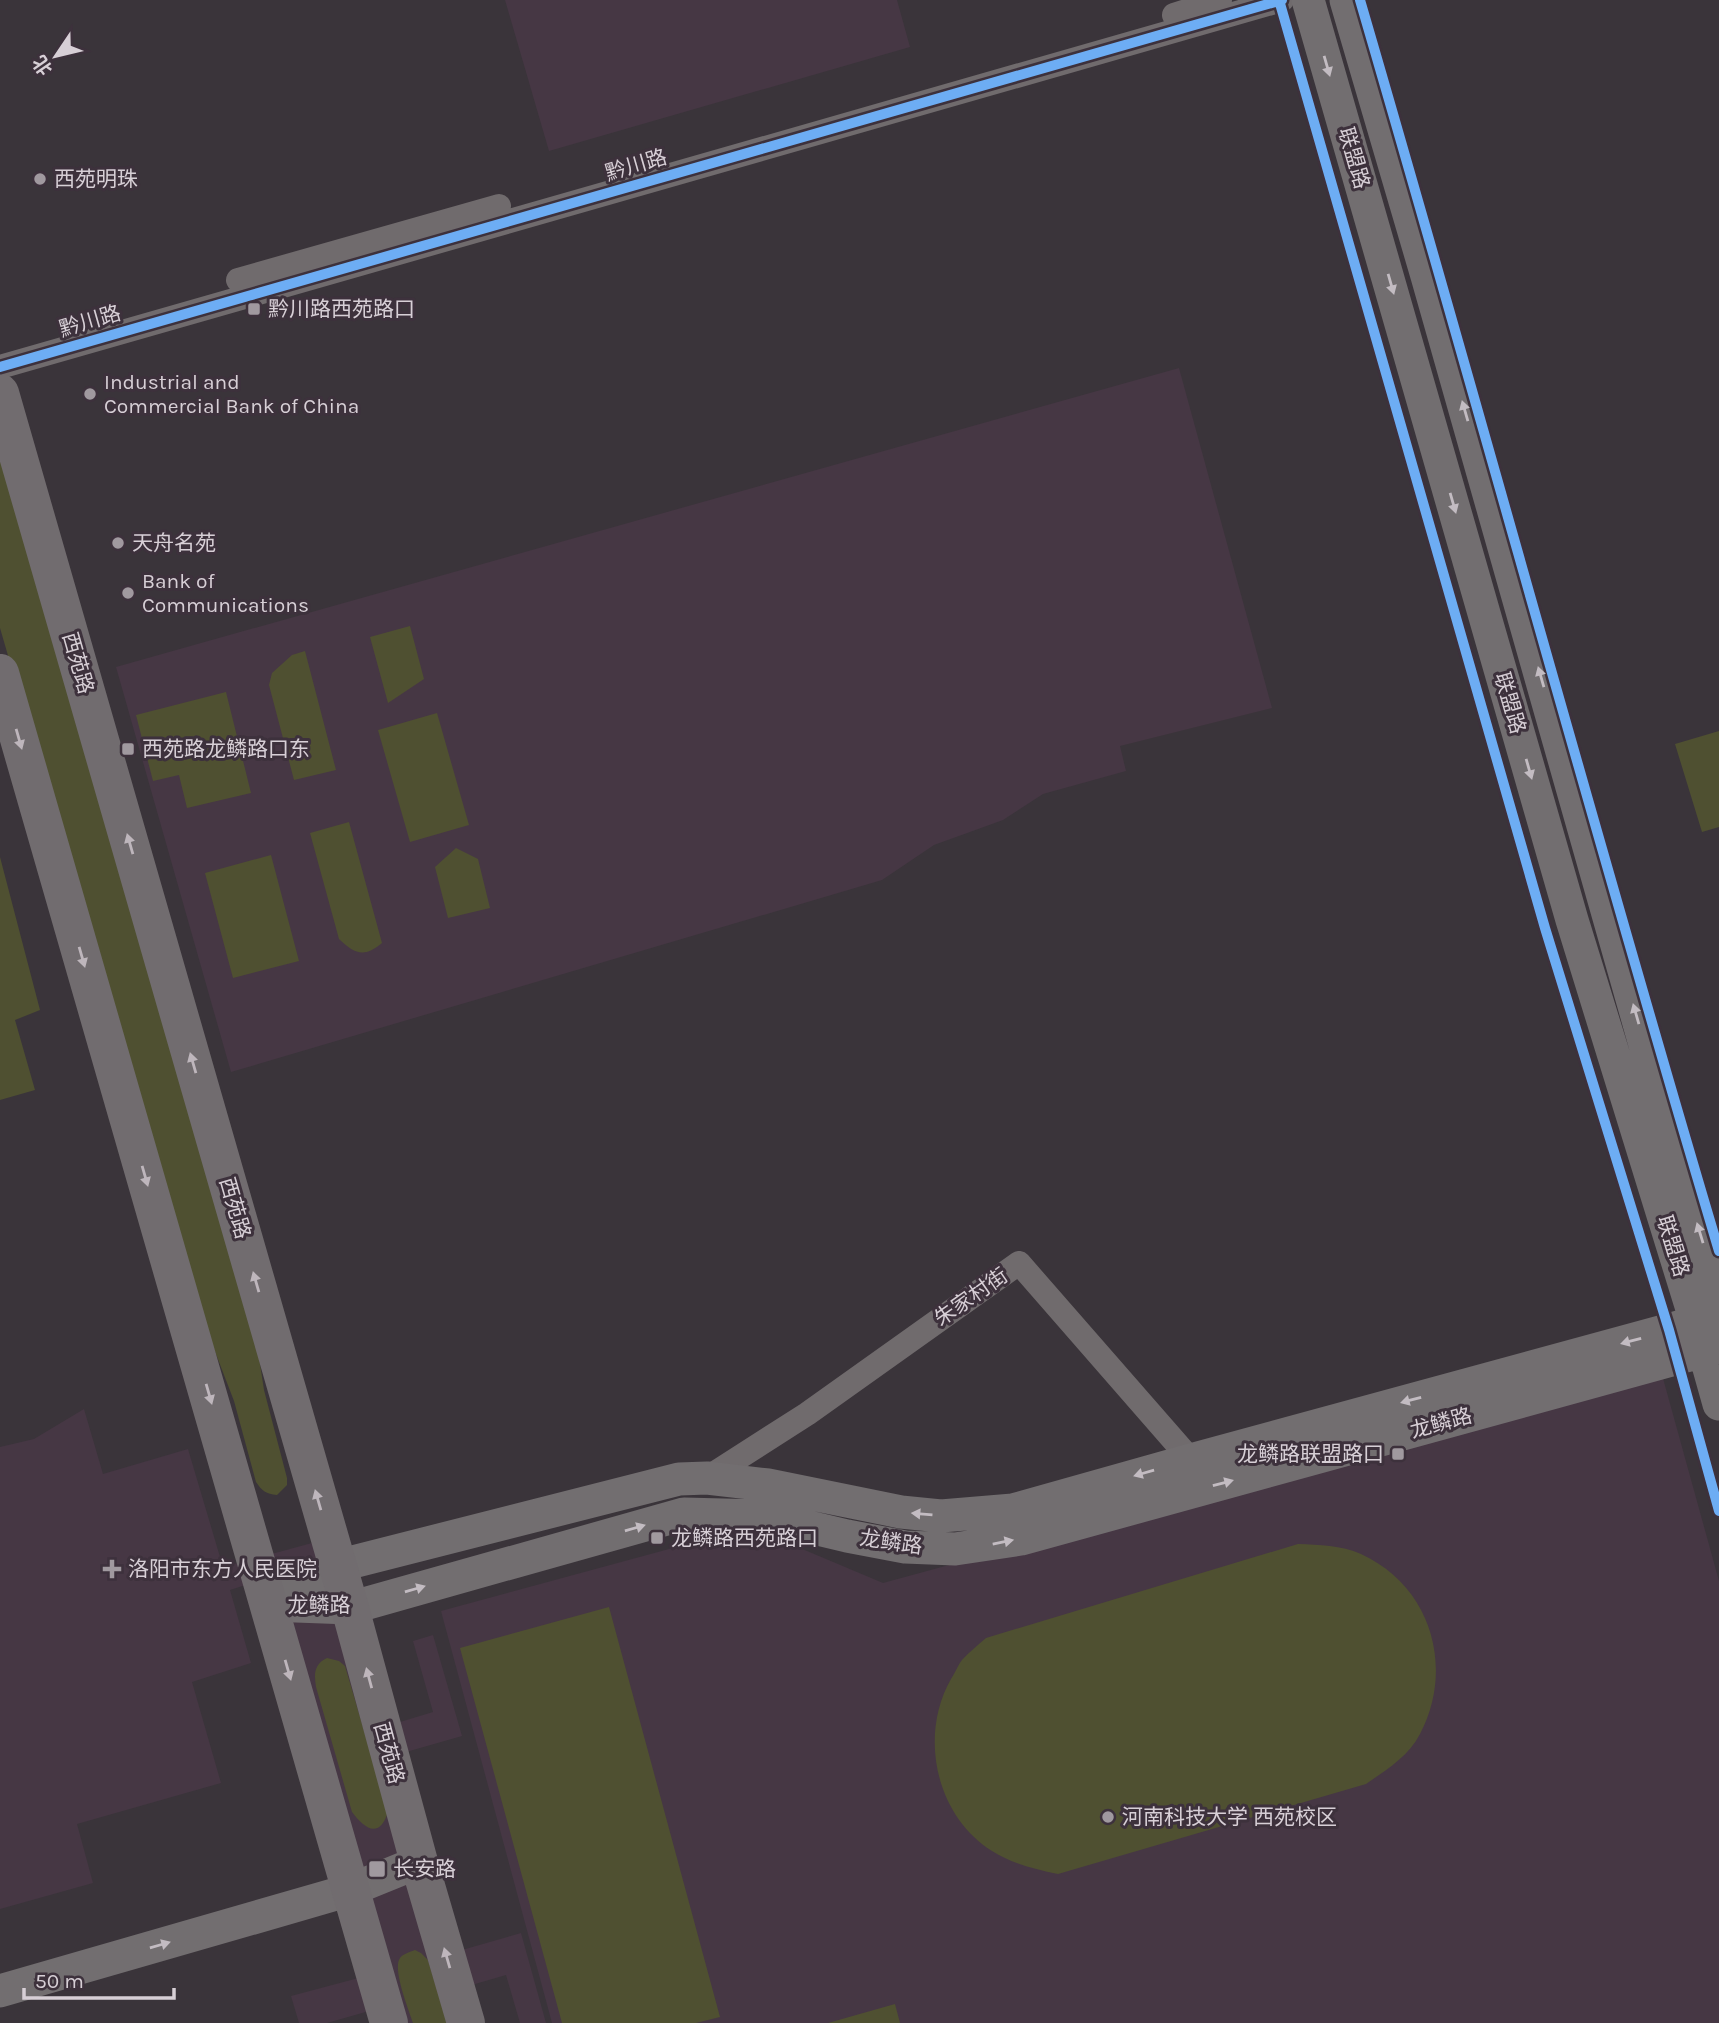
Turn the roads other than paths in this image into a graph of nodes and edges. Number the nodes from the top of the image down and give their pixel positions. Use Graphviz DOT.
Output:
graph roads {
  1 [pos="1220,0"];
  2 [pos="1282,0"];
  3 [pos="1308,0"];
  4 [pos="1346,0"];
  5 [pos="0,350"];
  6 [pos="0,367"];
  7 [pos="0,393"];
  8 [pos="0,673"];
  9 [pos="1719,1298"];
  10 [pos="1710,1334"];
  11 [pos="1719,1404"];
  12 [pos="1191,1460"];
  13 [pos="707,1478"];
  14 [pos="337,1566"];
  15 [pos="269,1605"];
  16 [pos="350,1608"];
  17 [pos="419,1862"];
  18 [pos="347,1879"];
  19 [pos="0,1968"];
  20 [pos="0,1991"];
  21 [pos="389,2023"];
  22 [pos="466,2023"];
  1 -- 5 [label="street, 黔川路"];
  2 -- 6 [label="street, 黔川路"];
  3 -- 10 [label="main road, 联盟路, one-way"];
  9 -- 4 [label="main road, 联盟路, one-way"];
  14 -- 7 [label="main road, 西苑路, one-way"];
  8 -- 15 [label="main road, one-way"];
  10 -- 11 [label="main road, 联盟路"];
  10 -- 12 [label="main road, 龙鳞路, one-way"];
  16 -- 10 [label="main road, 龙鳞路, one-way"];
  12 -- 13 [label="main road, 龙鳞路, one-way"];
  12 -- 13 [label="street, 朱家村街"];
  13 -- 14 [label="main road, 龙鳞路"];
  14 -- 15 [label="main road, 龙鳞路"];
  14 -- 16 [label="main road, 西苑路"];
  15 -- 16 [label="main road, 龙鳞路"];
  15 -- 18 [label="main road, one-way"];
  17 -- 16 [label="main road, 西苑路, one-way"];
  17 -- 18 [label="main road"];
  22 -- 17 [label="main road, 西苑路, one-way"];
  18 -- 19 [label="main road"];
  20 -- 18 [label="main road, one-way"];
  18 -- 21 [label="main road"];
}
